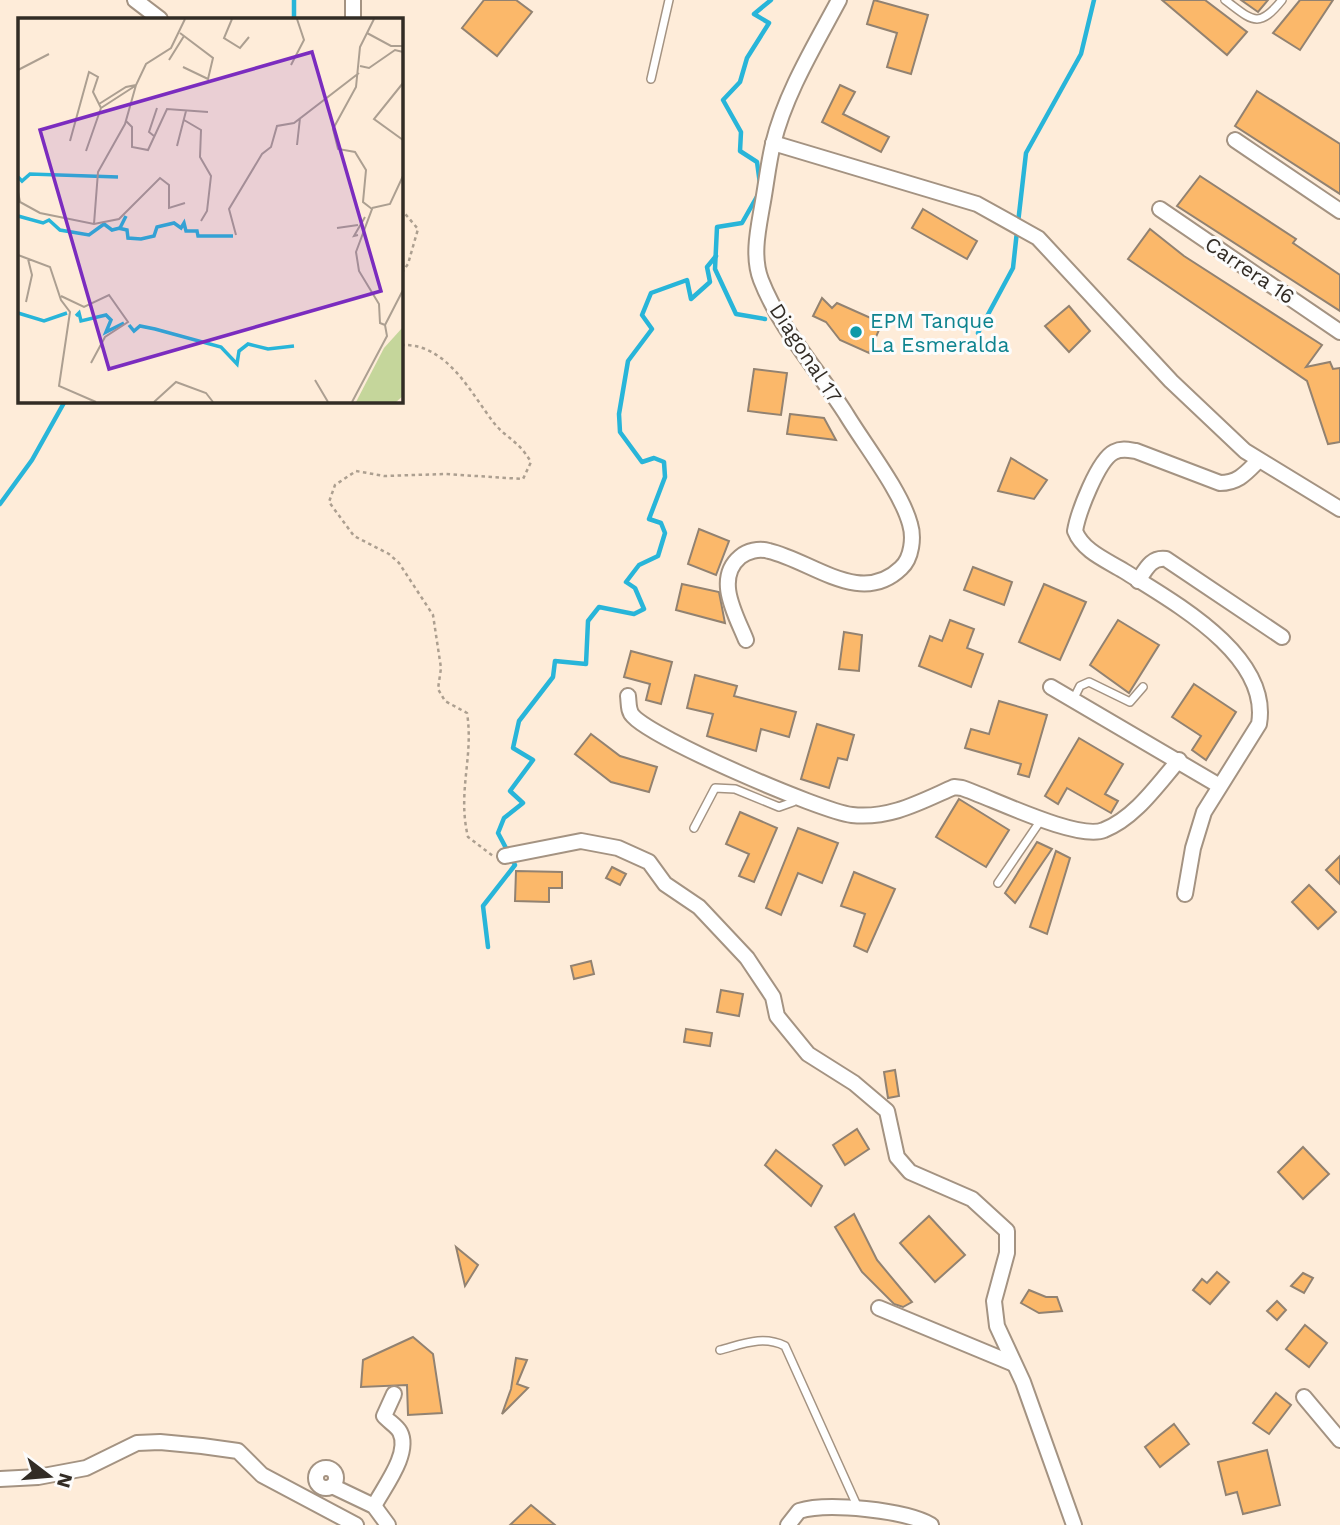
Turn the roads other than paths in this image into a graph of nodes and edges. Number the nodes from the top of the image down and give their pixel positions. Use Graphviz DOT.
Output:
graph roads {
  1 [pos="135,0"];
  2 [pos="352,0"];
  3 [pos="670,0"];
  4 [pos="839,0"];
  5 [pos="1225,0"];
  6 [pos="1282,0"];
  7 [pos="159,18"];
  8 [pos="353,18"];
  9 [pos="651,79"];
  10 [pos="1235,140"];
  11 [pos="773,143"];
  12 [pos="1160,209"];
  13 [pos="1340,211"];
  14 [pos="1340,332"];
  15 [pos="1258,461"];
  16 [pos="1340,509"];
  17 [pos="1138,581"];
  18 [pos="1282,637"];
  19 [pos="746,640"];
  20 [pos="1051,687"];
  21 [pos="1143,687"];
  22 [pos="628,696"];
  23 [pos="1073,699"];
  24 [pos="1179,760"];
  25 [pos="1218,785"];
  26 [pos="796,795"];
  27 [pos="1042,819"];
  28 [pos="694,828"];
  29 [pos="505,856"];
  30 [pos="998,883"];
  31 [pos="1185,894"];
  32 [pos="879,1308"];
  33 [pos="720,1350"];
  34 [pos="1014,1364"];
  35 [pos="394,1394"];
  36 [pos="1304,1397"];
  37 [pos="1340,1440"];
  38 [pos="0,1479"];
  39 [pos="332,1486"];
  40 [pos="374,1506"];
  41 [pos="859,1510"];
  42 [pos="356,1525"];
  43 [pos="388,1525"];
  44 [pos="788,1525"];
  45 [pos="931,1525"];
  46 [pos="1074,1525"];
  1 -- 7 [label="street"];
  2 -- 8 [label="street"];
  3 -- 9 [label="lane"];
  4 -- 11 [label="street, Diagonal 17"];
  5 -- 6 [label="lane"];
  10 -- 13 [label="street"];
  11 -- 15 [label="street"];
  11 -- 19 [label="street, Diagonal 17"];
  12 -- 14 [label="street, Carrera 16"];
  15 -- 16 [label="street"];
  15 -- 17 [label="street"];
  17 -- 18 [label="street"];
  17 -- 25 [label="street"];
  20 -- 23 [label="street"];
  21 -- 23 [label="lane"];
  22 -- 26 [label="street"];
  23 -- 24 [label="street"];
  24 -- 25 [label="street"];
  24 -- 27 [label="street"];
  25 -- 31 [label="street"];
  26 -- 27 [label="street"];
  26 -- 28 [label="lane"];
  27 -- 30 [label="lane"];
  29 -- 34 [label="street"];
  32 -- 34 [label="street"];
  33 -- 41 [label="lane"];
  34 -- 46 [label="street"];
  35 -- 40 [label="street"];
  36 -- 37 [label="street"];
  38 -- 42 [label="street"];
  39 -- 40 [label="street"];
  40 -- 43 [label="street"];
  41 -- 44 [label="street"];
  41 -- 45 [label="street"];
}
